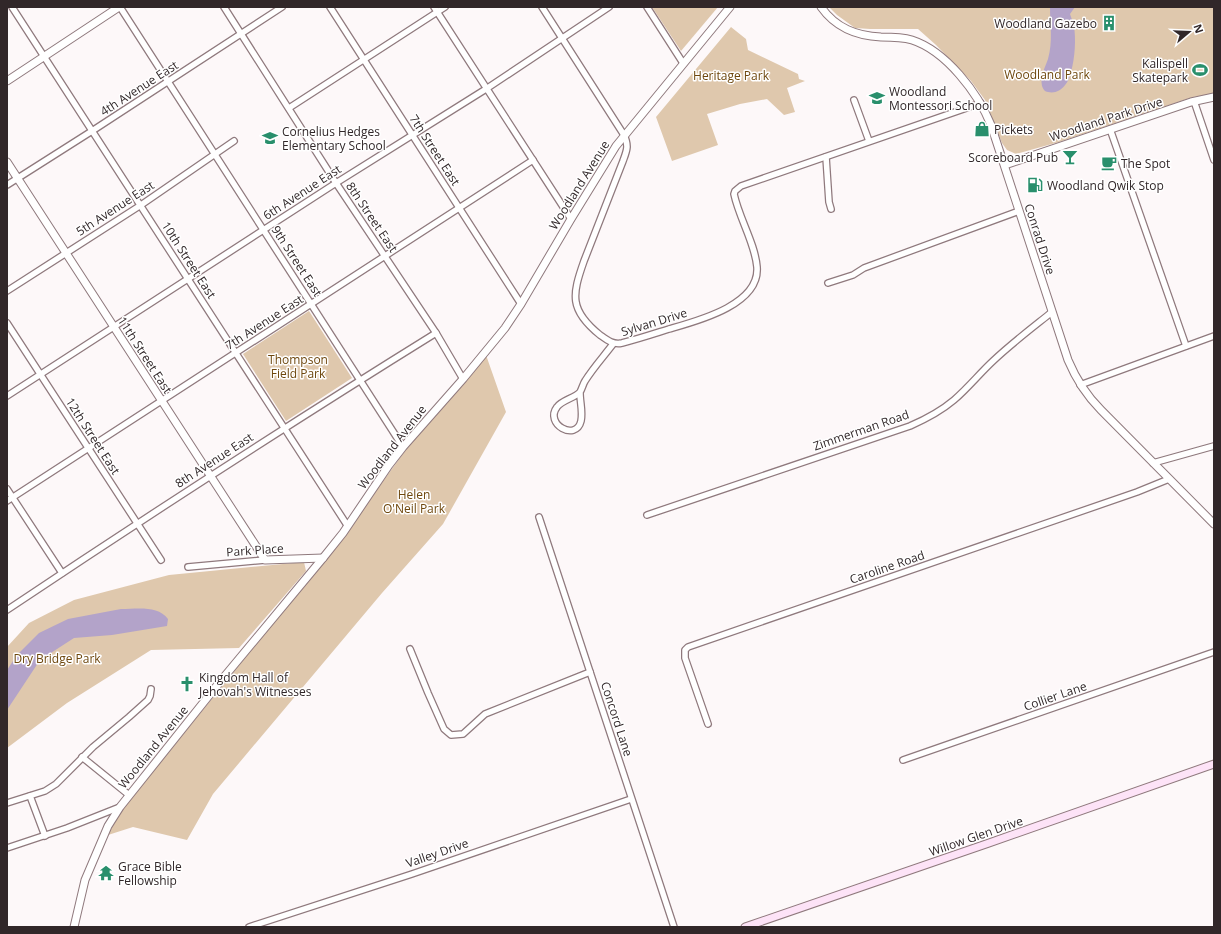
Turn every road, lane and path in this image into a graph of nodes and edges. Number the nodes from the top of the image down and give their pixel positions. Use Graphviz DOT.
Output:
graph roads {
  1 [pos="12,7"];
  2 [pos="119,7"];
  3 [pos="224,7"];
  4 [pos="282,7"];
  5 [pos="330,7"];
  6 [pos="446,7"];
  7 [pos="542,7"];
  8 [pos="609,7"];
  9 [pos="647,7"];
  10 [pos="730,7"];
  11 [pos="821,7"];
  12 [pos="435,10"];
  13 [pos="241,34"];
  14 [pos="562,38"];
  15 [pos="44,57"];
  16 [pos="364,60"];
  17 [pos="683,63"];
  18 [pos="7,81"];
  19 [pos="168,82"];
  20 [pos="486,88"];
  21 [pos="1214,97"];
  22 [pos="854,100"];
  23 [pos="1194,101"];
  24 [pos="981,103"];
  25 [pos="288,108"];
  26 [pos="1110,129"];
  27 [pos="92,131"];
  28 [pos="624,135"];
  29 [pos="413,136"];
  30 [pos="234,141"];
  31 [pos="869,142"];
  32 [pos="215,154"];
  33 [pos="826,157"];
  34 [pos="533,160"];
  35 [pos="1214,160"];
  36 [pos="7,162"];
  37 [pos="1005,165"];
  38 [pos="17,178"];
  39 [pos="336,183"];
  40 [pos="7,185"];
  41 [pos="141,205"];
  42 [pos="459,208"];
  43 [pos="831,209"];
  44 [pos="1019,211"];
  45 [pos="571,219"];
  46 [pos="264,230"];
  47 [pos="66,253"];
  48 [pos="385,256"];
  49 [pos="188,279"];
  50 [pos="828,283"];
  51 [pos="7,291"];
  52 [pos="311,304"];
  53 [pos="521,304"];
  54 [pos="1052,312"];
  55 [pos="7,323"];
  56 [pos="114,327"];
  57 [pos="436,333"];
  58 [pos="1214,336"];
  59 [pos="613,344"];
  60 [pos="1186,346"];
  61 [pos="236,353"];
  62 [pos="40,374"];
  63 [pos="463,379"];
  64 [pos="360,380"];
  65 [pos="1080,385"];
  66 [pos="580,393"];
  67 [pos="7,396"];
  68 [pos="162,401"];
  69 [pos="285,428"];
  70 [pos="1214,446"];
  71 [pos="403,447"];
  72 [pos="88,448"];
  73 [pos="1154,463"];
  74 [pos="210,476"];
  75 [pos="1169,479"];
  76 [pos="7,489"];
  77 [pos="13,498"];
  78 [pos="7,501"];
  79 [pos="648,515"];
  80 [pos="539,517"];
  81 [pos="137,523"];
  82 [pos="1214,524"];
  83 [pos="347,525"];
  84 [pos="323,558"];
  85 [pos="161,560"];
  86 [pos="265,560"];
  87 [pos="188,567"];
  88 [pos="62,573"];
  89 [pos="7,610"];
  90 [pos="410,649"];
  91 [pos="1214,652"];
  92 [pos="590,672"];
  93 [pos="151,689"];
  94 [pos="708,724"];
  95 [pos="82,757"];
  96 [pos="902,760"];
  97 [pos="1214,764"];
  98 [pos="129,795"];
  99 [pos="30,796"];
  100 [pos="631,799"];
  101 [pos="7,803"];
  102 [pos="120,807"];
  103 [pos="45,836"];
  104 [pos="7,848"];
  105 [pos="74,927"];
  106 [pos="249,927"];
  107 [pos="674,927"];
  108 [pos="745,927"];
  1 -- 15 [label="street, 10th Street East"];
  2 -- 15 [label="street"];
  2 -- 19 [label="street, 9th Street East"];
  3 -- 13 [label="street, 8th Street East"];
  4 -- 13 [label="street, 4th Avenue East"];
  5 -- 16 [label="street, 7th Street East"];
  6 -- 12 [label="street"];
  7 -- 14 [label="street"];
  8 -- 14 [label="street, 6th Avenue East"];
  9 -- 17 [label="street"];
  10 -- 17 [label="street, Woodland Avenue"];
  11 -- 24 [label="street, Conrad Drive"];
  12 -- 16 [label="street"];
  12 -- 20 [label="street"];
  13 -- 19 [label="street, 4th Avenue East"];
  13 -- 25 [label="street, 8th Street East"];
  14 -- 20 [label="street, 6th Avenue East"];
  14 -- 28 [label="street"];
  15 -- 18 [label="street"];
  15 -- 27 [label="street, 10th Street East"];
  16 -- 25 [label="street"];
  16 -- 29 [label="street, 7th Street East"];
  17 -- 28 [label="street, Woodland Avenue"];
  19 -- 27 [label="street, 4th Avenue East"];
  19 -- 32 [label="street, 9th Street East"];
  20 -- 29 [label="street, 6th Avenue East"];
  20 -- 34 [label="street"];
  21 -- 23 [label="street, Woodland Park Drive"];
  22 -- 31 [label="street"];
  23 -- 26 [label="street, Woodland Park Drive"];
  23 -- 35 [label="street"];
  24 -- 31 [label="street"];
  24 -- 37 [label="street, Conrad Drive"];
  25 -- 39 [label="street, 8th Street East"];
  26 -- 37 [label="street, Woodland Park Drive"];
  26 -- 60 [label="street"];
  27 -- 38 [label="street, 4th Avenue East"];
  27 -- 41 [label="street, 10th Street East"];
  28 -- 45 [label="street, Woodland Avenue"];
  28 -- 59 [label="street, Sylvan Drive"];
  29 -- 39 [label="street, 6th Avenue East"];
  29 -- 42 [label="street, 7th Street East"];
  30 -- 32 [label="street, 5th Avenue East"];
  31 -- 33 [label="street"];
  32 -- 41 [label="street, 5th Avenue East"];
  32 -- 46 [label="street, 9th Street East"];
  33 -- 43 [label="street"];
  33 -- 59 [label="street, Sylvan Drive"];
  34 -- 42 [label="street, 7th Avenue East"];
  34 -- 45 [label="street"];
  36 -- 38 [label="street, 11th Street East"];
  37 -- 44 [label="street, Conrad Drive"];
  38 -- 40 [label="street, 4th Avenue East"];
  38 -- 47 [label="street, 11th Street East"];
  39 -- 46 [label="street, 6th Avenue East"];
  39 -- 48 [label="street, 8th Street East"];
  41 -- 47 [label="street, 5th Avenue East"];
  41 -- 49 [label="street, 10th Street East"];
  42 -- 48 [label="street, 7th Avenue East"];
  42 -- 53 [label="street, 7th Street East"];
  44 -- 50 [label="street"];
  44 -- 54 [label="street, Conrad Drive"];
  45 -- 53 [label="street, Woodland Avenue"];
  46 -- 49 [label="street, 6th Avenue East"];
  46 -- 52 [label="street, 9th Street East"];
  47 -- 51 [label="street, 5th Avenue East"];
  47 -- 56 [label="street, 11th Street East"];
  48 -- 52 [label="street, 7th Avenue East"];
  48 -- 57 [label="street, 8th Street East"];
  49 -- 56 [label="street, 6th Avenue East"];
  49 -- 61 [label="street, 10th Street East"];
  52 -- 61 [label="street, 7th Avenue East"];
  52 -- 64 [label="street, 9th Street East"];
  53 -- 63 [label="street, Woodland Avenue"];
  54 -- 65 [label="street, Conrad Drive"];
  54 -- 79 [label="street, Zimmerman Road"];
  55 -- 62 [label="street, 12th Street East"];
  56 -- 62 [label="street, 6th Avenue East"];
  56 -- 68 [label="street, 11th Street East"];
  57 -- 63 [label="street, 8th Street East"];
  57 -- 64 [label="street, 8th Avenue East"];
  58 -- 60 [label="street"];
  59 -- 66 [label="street"];
  60 -- 65 [label="street"];
  61 -- 68 [label="street, 7th Avenue East"];
  61 -- 69 [label="street, 10th Street East"];
  62 -- 67 [label="street, 6th Avenue East"];
  62 -- 72 [label="street, 12th Street East"];
  63 -- 71 [label="street, Woodland Avenue"];
  64 -- 69 [label="street, 8th Avenue East"];
  64 -- 71 [label="street, 9th Street East"];
  65 -- 73 [label="street, Conrad Drive"];
  66 -- 66 [label="street"];
  68 -- 72 [label="street, 7th Avenue East"];
  68 -- 74 [label="street, 11th Street East"];
  69 -- 74 [label="street, 8th Avenue East"];
  69 -- 83 [label="street, 10th Street East"];
  70 -- 73 [label="street"];
  71 -- 83 [label="street, Woodland Avenue"];
  72 -- 77 [label="street, 7th Avenue East"];
  72 -- 81 [label="street, 12th Street East"];
  73 -- 75 [label="street, Conrad Drive"];
  74 -- 81 [label="street, 8th Avenue East"];
  74 -- 86 [label="street, 11th Street East"];
  75 -- 82 [label="street, Conrad Drive"];
  75 -- 94 [label="street, Caroline Road"];
  76 -- 77 [label="street"];
  77 -- 78 [label="street, 7th Avenue East"];
  77 -- 88 [label="street"];
  80 -- 92 [label="street, Concord Lane"];
  81 -- 85 [label="street, 12th Street East"];
  81 -- 88 [label="street, 8th Avenue East"];
  83 -- 84 [label="street, Woodland Avenue"];
  84 -- 86 [label="street, Park Place"];
  84 -- 98 [label="street, Woodland Avenue"];
  86 -- 87 [label="street, Park Place"];
  88 -- 89 [label="street, 8th Avenue East"];
  90 -- 92 [label="street"];
  91 -- 96 [label="street, Collier Lane"];
  92 -- 100 [label="street, Concord Lane"];
  93 -- 95 [label="street"];
  95 -- 98 [label="street"];
  95 -- 99 [label="street"];
  97 -- 108 [label="main road, Willow Glen Drive"];
  98 -- 102 [label="street, Woodland Avenue"];
  99 -- 101 [label="street"];
  99 -- 103 [label="street"];
  100 -- 106 [label="street, Valley Drive"];
  100 -- 107 [label="street, Concord Lane"];
  102 -- 103 [label="street"];
  102 -- 105 [label="street, Woodland Avenue"];
  103 -- 104 [label="street"];
}
